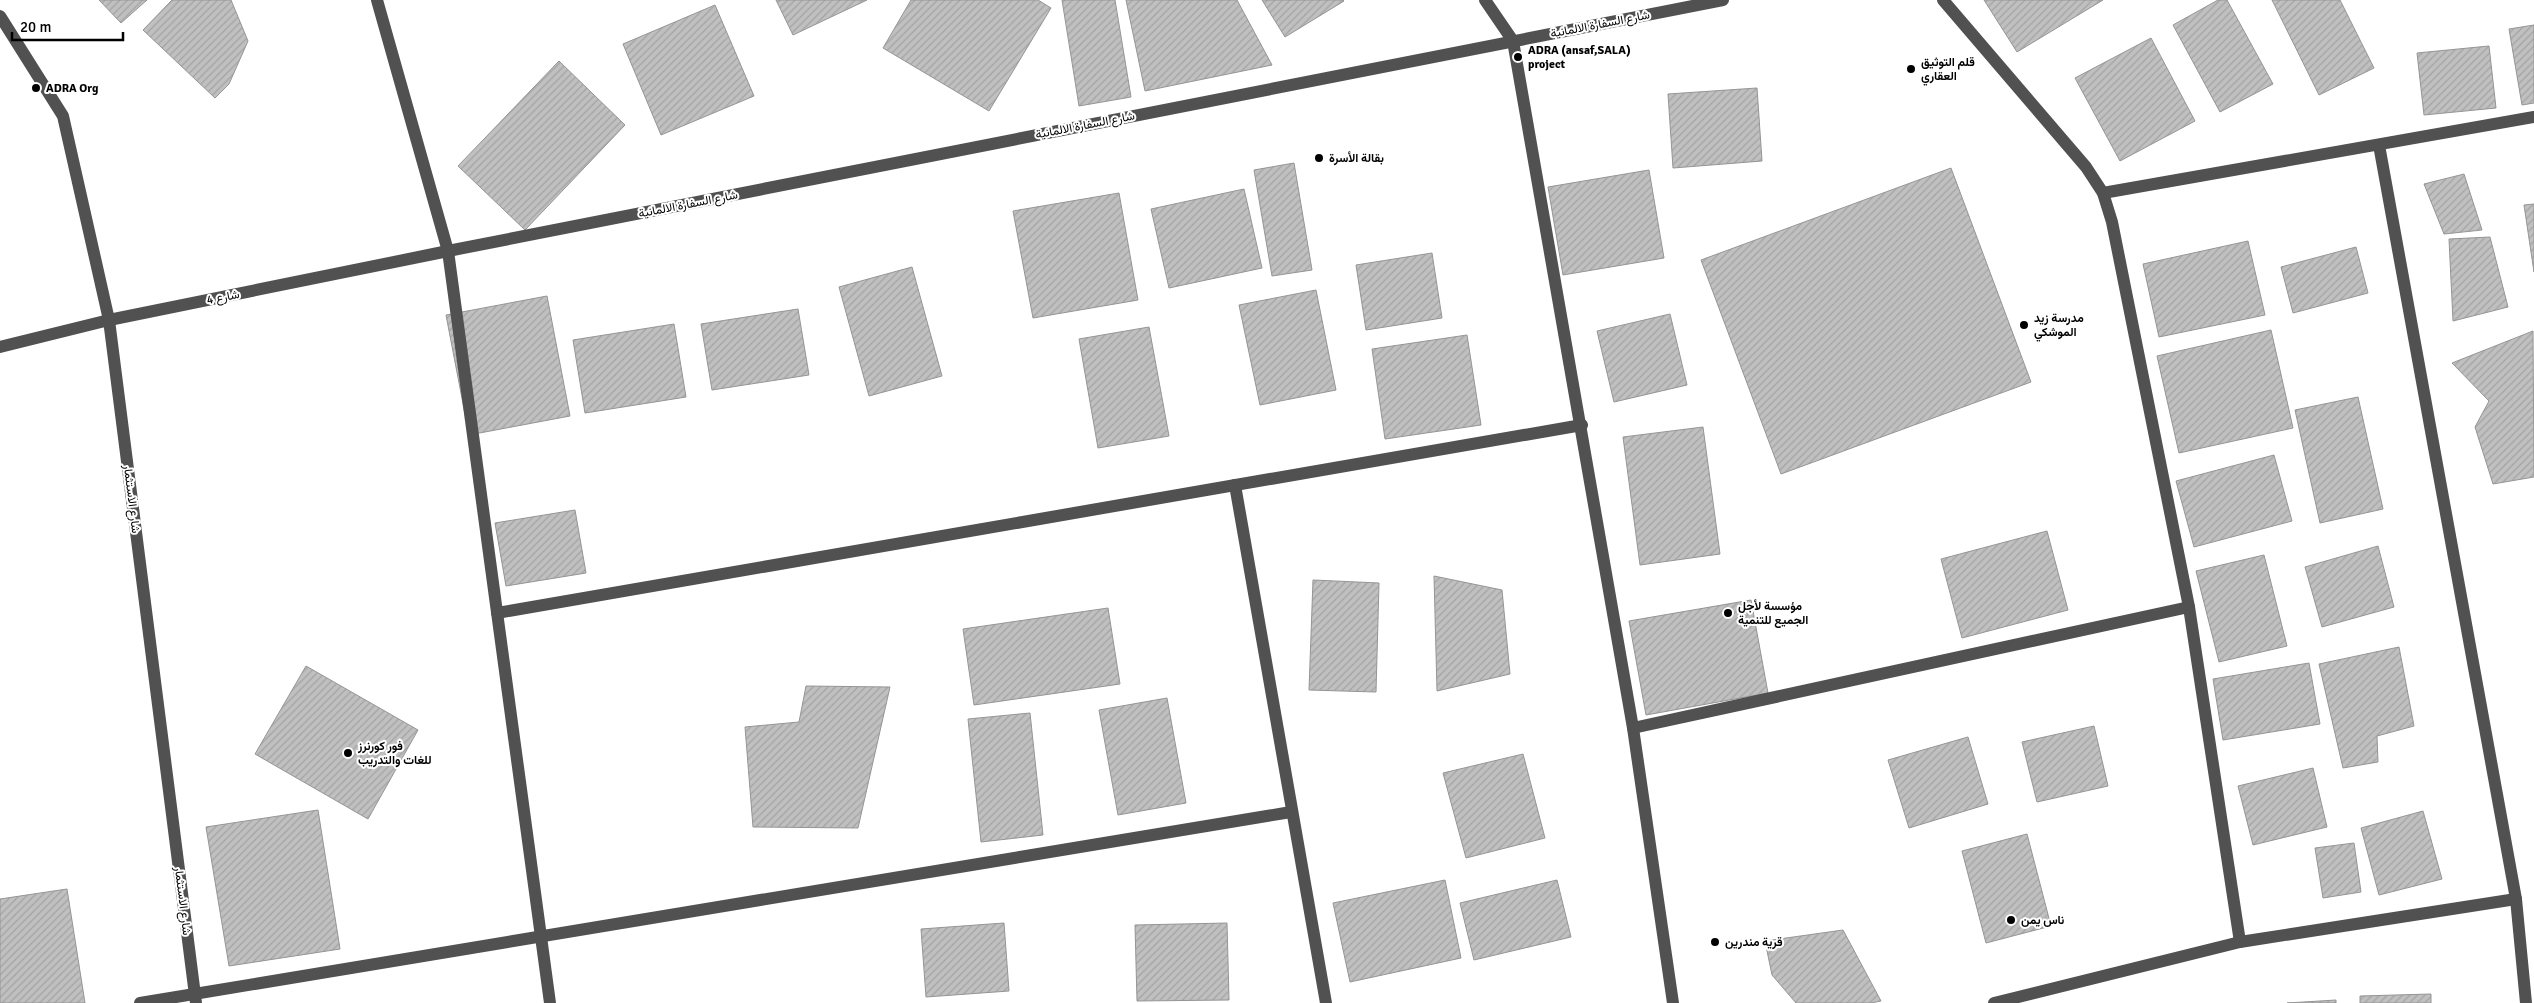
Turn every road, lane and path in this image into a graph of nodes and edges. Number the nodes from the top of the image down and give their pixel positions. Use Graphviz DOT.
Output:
graph roads {
  1 [pos="377,0"];
  2 [pos="1485,0"];
  3 [pos="1723,0"];
  4 [pos="1943,0"];
  5 [pos="0,16"];
  6 [pos="1513,41"];
  7 [pos="2534,117"];
  8 [pos="2379,145"];
  9 [pos="2104,193"];
  10 [pos="448,251"];
  11 [pos="108,320"];
  12 [pos="0,347"];
  13 [pos="1582,425"];
  14 [pos="1235,484"];
  15 [pos="2189,607"];
  16 [pos="497,613"];
  17 [pos="1633,728"];
  18 [pos="1292,812"];
  19 [pos="2516,899"];
  20 [pos="541,937"];
  21 [pos="2240,942"];
  22 [pos="196,998"];
  23 [pos="140,1003"];
  24 [pos="550,1003"];
  25 [pos="1326,1003"];
  26 [pos="1673,1003"];
  27 [pos="1994,1003"];
  28 [pos="2526,1003"];
  1 -- 10 [label="street"];
  2 -- 6 [label="street"];
  3 -- 6 [label="street, شارع السفارة الالمانية"];
  4 -- 9 [label="street"];
  5 -- 11 [label="street, شارع الاستثمار"];
  6 -- 10 [label="street, شارع السفارة الالمانية"];
  6 -- 13 [label="street"];
  7 -- 8 [label="street"];
  8 -- 9 [label="street"];
  8 -- 19 [label="street"];
  9 -- 15 [label="street"];
  10 -- 11 [label="street, شارع 4"];
  10 -- 16 [label="street"];
  11 -- 12 [label="street, شارع 4"];
  11 -- 22 [label="street, شارع الاستثمار"];
  13 -- 14 [label="street"];
  13 -- 17 [label="street"];
  14 -- 16 [label="street"];
  14 -- 18 [label="street"];
  15 -- 17 [label="street"];
  15 -- 21 [label="street"];
  16 -- 20 [label="street"];
  17 -- 26 [label="street"];
  18 -- 20 [label="street"];
  18 -- 25 [label="street"];
  19 -- 21 [label="street"];
  19 -- 28 [label="street"];
  20 -- 22 [label="street"];
  20 -- 24 [label="street"];
  21 -- 27 [label="street"];
  22 -- 23 [label="street"];
}
